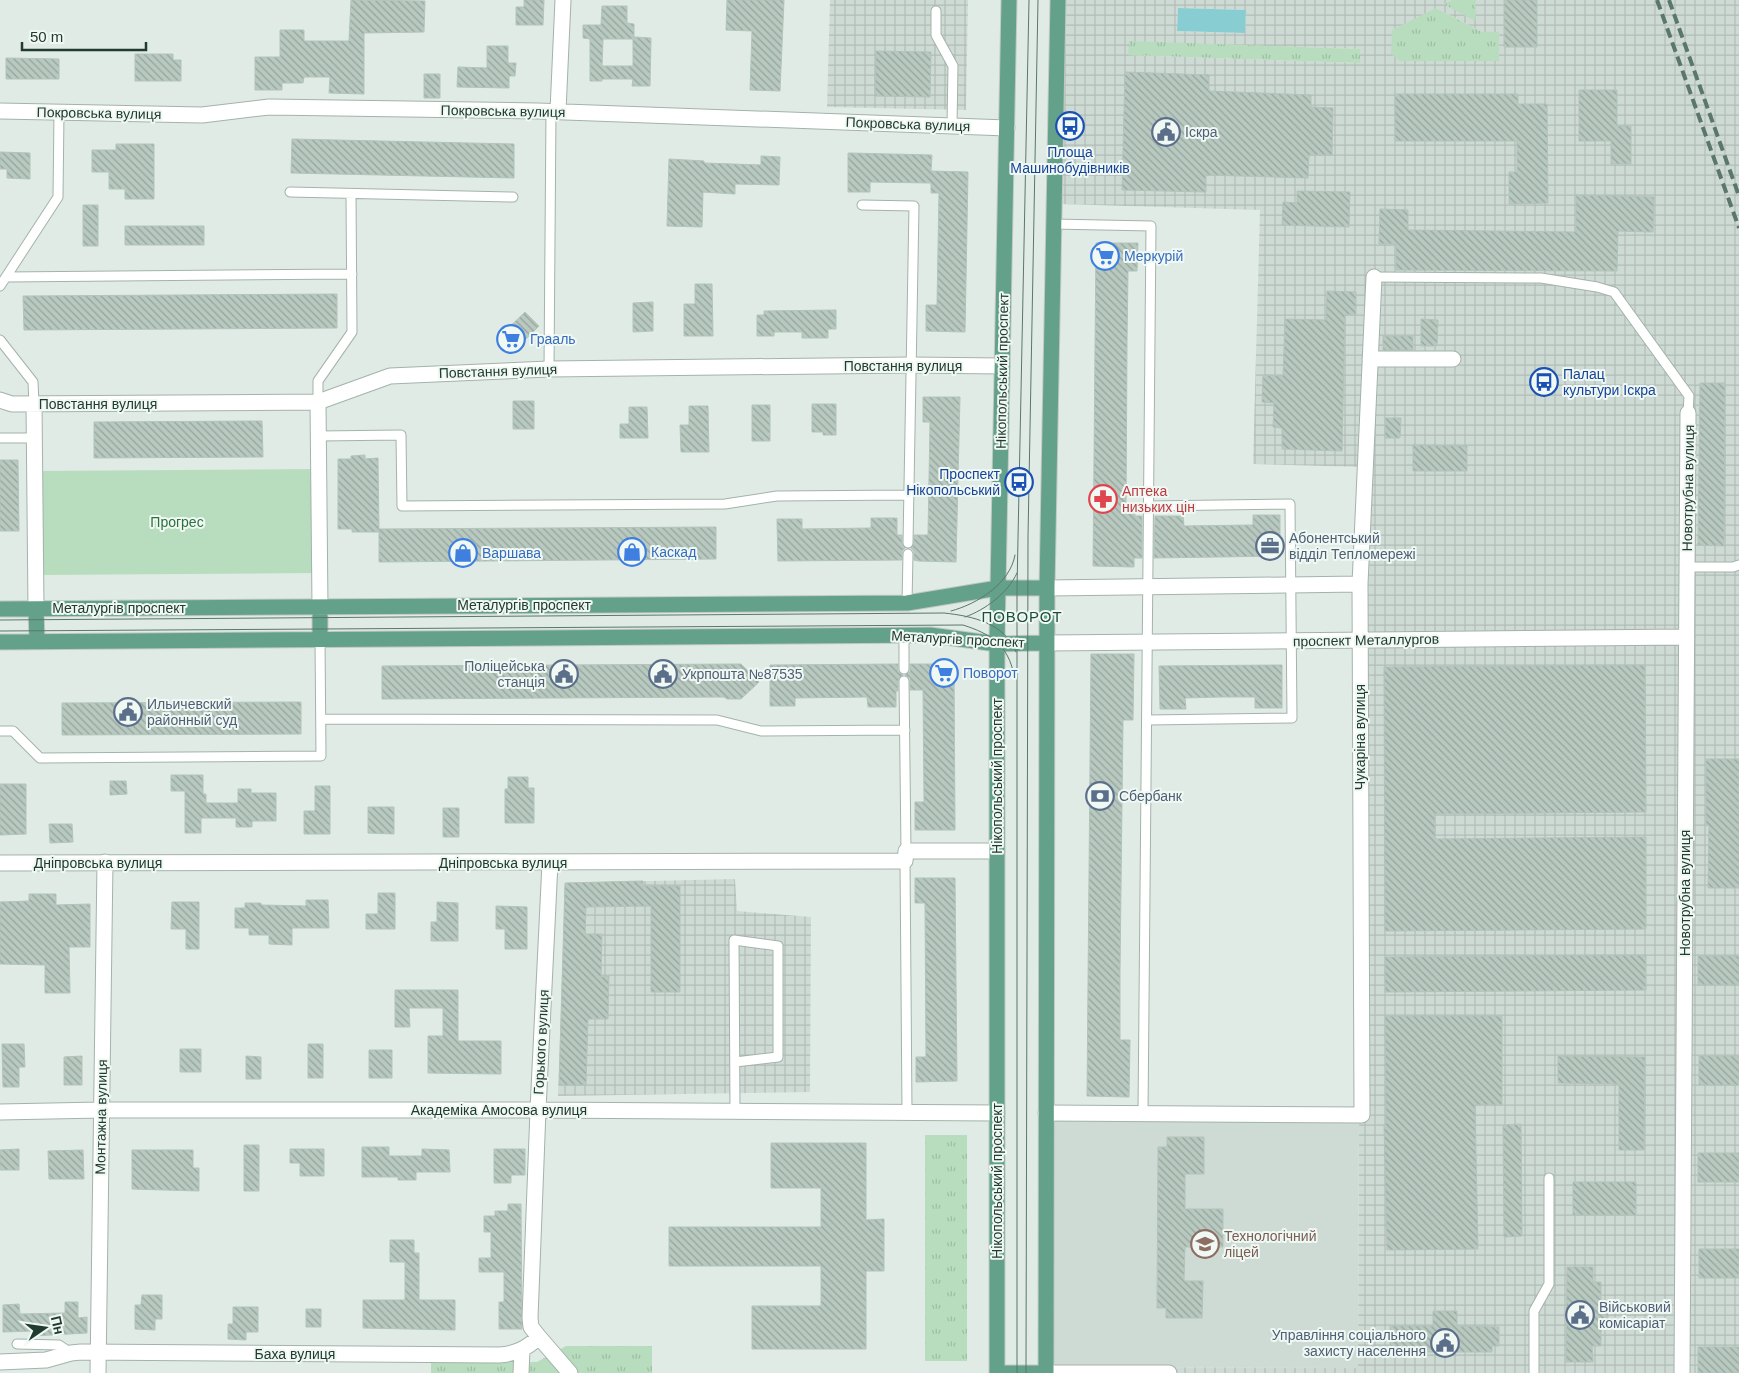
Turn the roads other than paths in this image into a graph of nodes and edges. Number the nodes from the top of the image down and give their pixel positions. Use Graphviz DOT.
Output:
graph roads {
  1 [pos="563,0"];
  2 [pos="1009,0"];
  3 [pos="1058,0"];
  4 [pos="936,11"];
  5 [pos="0,111"];
  6 [pos="555,111"];
  7 [pos="59,112"];
  8 [pos="952,126"];
  9 [pos="1007,128"];
  10 [pos="290,192"];
  11 [pos="351,194"];
  12 [pos="513,198"];
  13 [pos="862,205"];
  14 [pos="1053,224"];
  15 [pos="352,274"];
  16 [pos="6,277"];
  17 [pos="1374,277"];
  18 [pos="0,286"];
  19 [pos="0,340"];
  20 [pos="1370,359"];
  21 [pos="1453,359"];
  22 [pos="911,365"];
  23 [pos="1002,366"];
  24 [pos="549,368"];
  25 [pos="0,400"];
  26 [pos="318,402"];
  27 [pos="34,404"];
  28 [pos="1688,413"];
  29 [pos="319,436"];
  30 [pos="0,438"];
  31 [pos="34,438"];
  32 [pos="909,495"];
  33 [pos="1149,506"];
  34 [pos="908,542"];
  35 [pos="908,554"];
  36 [pos="1739,565"];
  37 [pos="1687,567"];
  38 [pos="1360,584"];
  39 [pos="1291,585"];
  40 [pos="1148,586"];
  41 [pos="998,588"];
  42 [pos="1046,588"];
  43 [pos="907,602"];
  44 [pos="320,607"];
  45 [pos="0,609"];
  46 [pos="36,609"];
  47 [pos="904,635"];
  48 [pos="1686,637"];
  49 [pos="320,639"];
  50 [pos="1359,640"];
  51 [pos="36,641"];
  52 [pos="1291,641"];
  53 [pos="0,642"];
  54 [pos="1148,642"];
  55 [pos="1046,643"];
  56 [pos="997,644"];
  57 [pos="904,669"];
  58 [pos="904,681"];
  59 [pos="321,719"];
  60 [pos="1148,720"];
  61 [pos="905,730"];
  62 [pos="0,731"];
  63 [pos="997,851"];
  64 [pos="906,856"];
  65 [pos="105,862"];
  66 [pos="0,863"];
  67 [pos="550,863"];
  68 [pos="735,1062"];
  69 [pos="101,1110"];
  70 [pos="538,1110"];
  71 [pos="735,1111"];
  72 [pos="0,1112"];
  73 [pos="907,1112"];
  74 [pos="997,1113"];
  75 [pos="1046,1113"];
  76 [pos="1143,1114"];
  77 [pos="1549,1178"];
  78 [pos="539,1337"];
  79 [pos="18,1344"];
  80 [pos="522,1350"];
  81 [pos="71,1353"];
  82 [pos="98,1353"];
  83 [pos="0,1362"];
  84 [pos="98,1373"];
  85 [pos="522,1373"];
  86 [pos="570,1373"];
  87 [pos="997,1373"];
  88 [pos="1046,1373"];
  89 [pos="1169,1373"];
  90 [pos="1534,1373"];
  91 [pos="1682,1373"];
  1 -- 6 [label="street"];
  2 -- 9 [label="main road, Нікопольський проспект"];
  3 -- 14 [label="main road"];
  4 -- 8 [label="lane"];
  5 -- 7 [label="street, Покровська вулиця"];
  6 -- 7 [label="street, Покровська вулиця"];
  6 -- 8 [label="street, Покровська вулиця"];
  6 -- 24 [label="lane"];
  7 -- 16 [label="lane"];
  8 -- 9 [label="street, Покровська вулиця"];
  9 -- 23 [label="main road, Нікопольський проспект"];
  10 -- 11 [label="lane"];
  11 -- 12 [label="lane"];
  11 -- 15 [label="lane"];
  13 -- 22 [label="lane"];
  14 -- 33 [label="lane"];
  14 -- 42 [label="main road"];
  15 -- 16 [label="lane"];
  15 -- 26 [label="lane"];
  16 -- 18 [label="lane"];
  17 -- 20 [label="street, Чукаріна вулиця"];
  17 -- 28 [label="lane"];
  19 -- 27 [label="lane"];
  20 -- 21 [label="street"];
  20 -- 38 [label="street, Чукаріна вулиця"];
  22 -- 23 [label="street, Повстання вулиця"];
  22 -- 24 [label="street, Повстання вулиця"];
  22 -- 32 [label="lane"];
  23 -- 41 [label="main road, Нікопольський проспект"];
  24 -- 26 [label="street, Повстання вулиця"];
  25 -- 27 [label="street, Повстання вулиця"];
  26 -- 27 [label="street, Повстання вулиця"];
  26 -- 29 [label="street"];
  27 -- 31 [label="street"];
  28 -- 37 [label="street, Новотрубна вулиця"];
  29 -- 32 [label="lane"];
  29 -- 44 [label="street"];
  30 -- 31 [label="lane"];
  31 -- 46 [label="street"];
  32 -- 34 [label="lane"];
  33 -- 39 [label="lane"];
  33 -- 40 [label="lane"];
  35 -- 43 [label="lane"];
  36 -- 37 [label="lane"];
  37 -- 48 [label="street, Новотрубна вулиця"];
  38 -- 39 [label="street"];
  38 -- 50 [label="street, Чукаріна вулиця"];
  39 -- 40 [label="street"];
  39 -- 52 [label="lane"];
  40 -- 42 [label="street"];
  40 -- 54 [label="lane"];
  41 -- 42 [label="main road, Металургів проспект"];
  41 -- 43 [label="main road, Металургів проспект"];
  41 -- 56 [label="main road, Нікопольський проспект"];
  42 -- 55 [label="main road"];
  43 -- 44 [label="main road, Металургів проспект"];
  44 -- 46 [label="main road, Металургів проспект"];
  44 -- 49 [label="main road"];
  45 -- 46 [label="main road, Металургів проспект"];
  46 -- 51 [label="main road"];
  47 -- 49 [label="main road, Металургів проспект"];
  47 -- 56 [label="main road, Металургів проспект"];
  47 -- 57 [label="lane"];
  48 -- 50 [label="street, проспект Металлургов"];
  48 -- 91 [label="street, Новотрубна вулиця"];
  49 -- 51 [label="main road, Металургів проспект"];
  49 -- 59 [label="lane"];
  50 -- 52 [label="street, проспект Металлургов"];
  50 -- 76 [label="street, Чукаріна вулиця"];
  51 -- 53 [label="main road, Металургів проспект"];
  52 -- 54 [label="street, проспект Металлургов"];
  52 -- 60 [label="lane"];
  54 -- 55 [label="street, проспект Металлургов"];
  54 -- 60 [label="lane"];
  55 -- 56 [label="main road, Металургів проспект"];
  55 -- 75 [label="main road"];
  56 -- 63 [label="main road, Нікопольський проспект"];
  58 -- 61 [label="lane"];
  59 -- 61 [label="lane"];
  59 -- 62 [label="lane"];
  60 -- 76 [label="lane"];
  61 -- 64 [label="lane"];
  63 -- 64 [label="street, Дніпровська вулиця"];
  63 -- 74 [label="main road, Нікопольський проспект"];
  64 -- 67 [label="street, Дніпровська вулиця"];
  64 -- 73 [label="lane"];
  65 -- 66 [label="street, Дніпровська вулиця"];
  65 -- 67 [label="street, Дніпровська вулиця"];
  65 -- 69 [label="street, Монтажна вулиця"];
  67 -- 70 [label="street, Горького вулиця"];
  68 -- 68 [label="lane"];
  68 -- 71 [label="lane"];
  69 -- 70 [label="street, Академіка Амосова вулиця"];
  69 -- 72 [label="street, Академіка Амосова вулиця"];
  69 -- 82 [label="street, Монтажна вулиця"];
  70 -- 71 [label="street, Академіка Амосова вулиця"];
  70 -- 78 [label="street, Горького вулиця"];
  71 -- 73 [label="street, Академіка Амосова вулиця"];
  73 -- 74 [label="street, Академіка Амосова вулиця"];
  74 -- 87 [label="main road, Нікопольський проспект"];
  75 -- 76 [label="street"];
  75 -- 88 [label="main road"];
  77 -- 90 [label="lane"];
  78 -- 80 [label="street, Баха вулиця"];
  78 -- 86 [label="street"];
  79 -- 81 [label="lane"];
  80 -- 82 [label="street, Баха вулиця"];
  80 -- 85 [label="street"];
  81 -- 82 [label="street, Баха вулиця"];
  81 -- 83 [label="street, Баха вулиця"];
  82 -- 84 [label="street, Монтажна вулиця"];
  87 -- 88 [label="main road"];
  88 -- 89 [label="street"];
}
